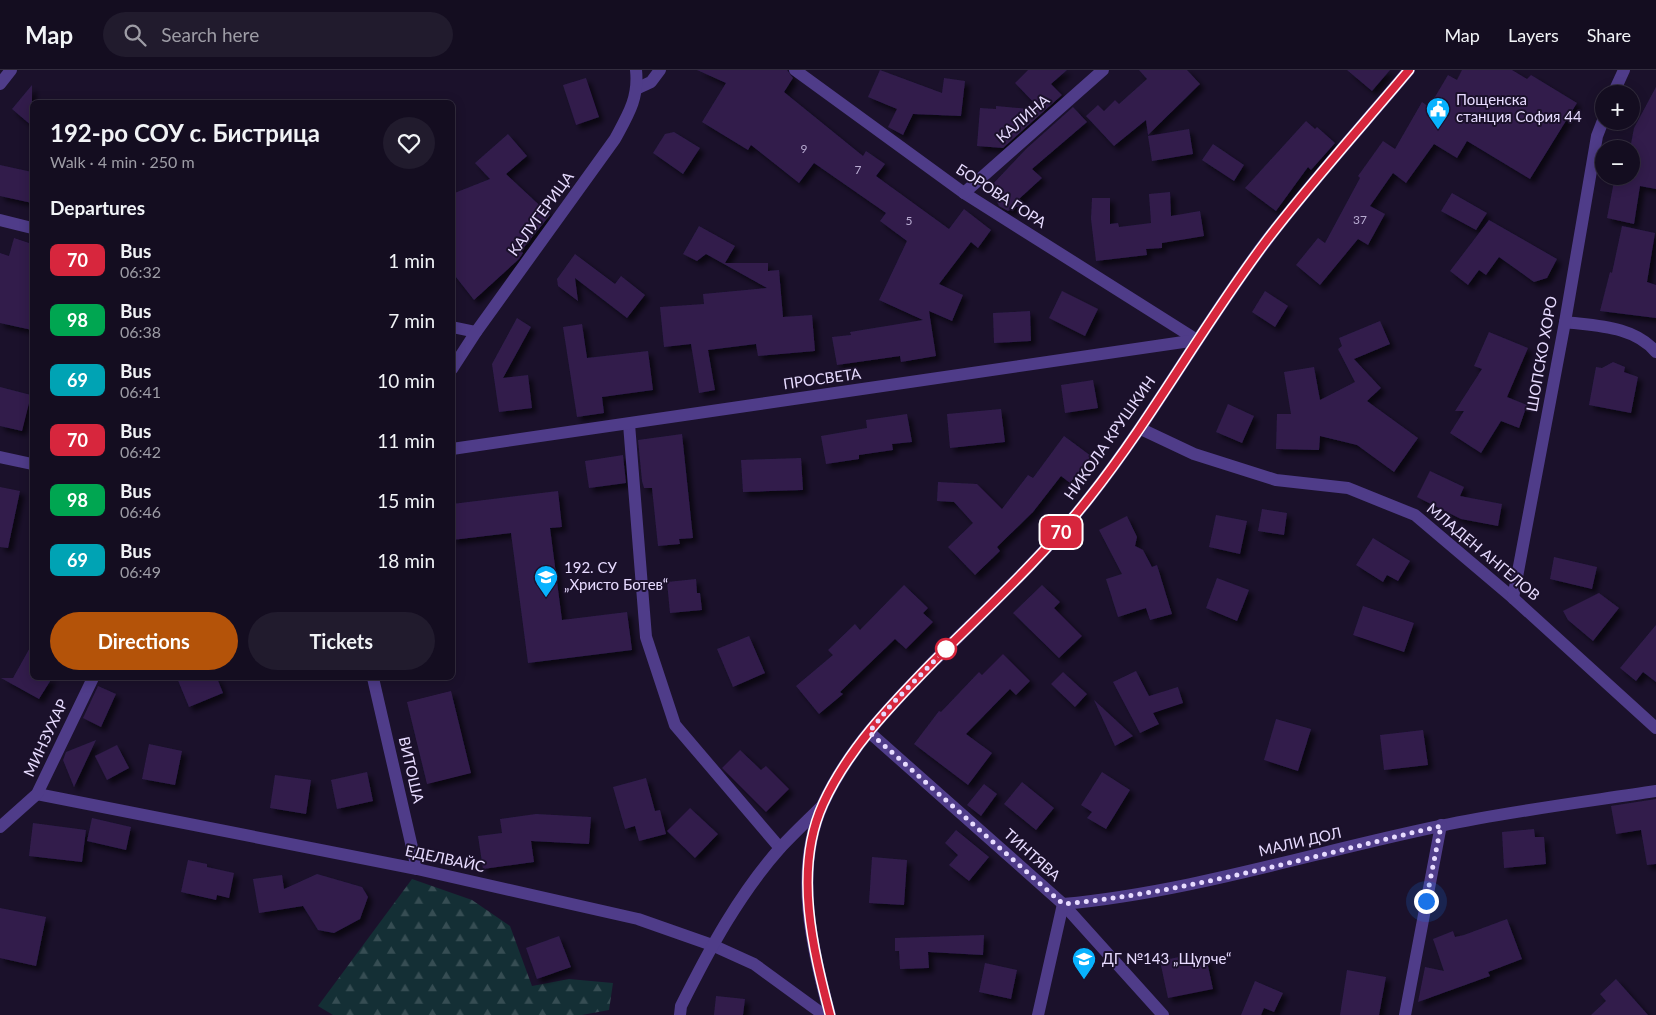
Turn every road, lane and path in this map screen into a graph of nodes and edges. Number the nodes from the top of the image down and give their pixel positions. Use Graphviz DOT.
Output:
graph roads {
  1 [pos="11,70"];
  2 [pos="636,70"];
  3 [pos="660,70"];
  4 [pos="795,70"];
  5 [pos="1103,70"];
  6 [pos="1409,70"];
  7 [pos="1624,70"];
  8 [pos="0,84"];
  9 [pos="1617,85"];
  10 [pos="638,88"];
  11 [pos="1599,130"];
  12 [pos="964,193"];
  13 [pos="0,220"];
  14 [pos="30,228"];
  15 [pos="1565,322"];
  16 [pos="455,328"];
  17 [pos="476,332"];
  18 [pos="1197,340"];
  19 [pos="1656,352"];
  20 [pos="455,364"];
  21 [pos="629,424"];
  22 [pos="1141,429"];
  23 [pos="455,449"];
  24 [pos="0,457"];
  25 [pos="30,464"];
  26 [pos="1514,598"];
  27 [pos="92,680"];
  28 [pos="373,680"];
  29 [pos="1656,728"];
  30 [pos="869,732"];
  31 [pos="1656,790"];
  32 [pos="37,794"];
  33 [pos="822,806"];
  34 [pos="1441,826"];
  35 [pos="0,827"];
  36 [pos="780,848"];
  37 [pos="417,869"];
  38 [pos="1063,904"];
  39 [pos="712,945"];
  40 [pos="680,1015"];
  41 [pos="824,1015"];
  42 [pos="830,1015"];
  43 [pos="1038,1015"];
  44 [pos="1163,1015"];
  45 [pos="1405,1015"];
  1 -- 8 [label="street"];
  2 -- 10 [label="street, КАЛУГЕРИЦА"];
  3 -- 10 [label="street"];
  4 -- 12 [label="street, БОРОВА ГОРА"];
  5 -- 12 [label="street, КАЛИНА"];
  6 -- 18 [label="street, НИКОЛА КРУШКИН"];
  7 -- 9 [label="street"];
  10 -- 17 [label="street, КАЛУГЕРИЦА"];
  11 -- 15 [label="street, ШОПСКО ХОРО"];
  12 -- 18 [label="street, БОРОВА ГОРА"];
  13 -- 14 [label="street"];
  15 -- 19 [label="street"];
  15 -- 26 [label="street, ШОПСКО ХОРО"];
  16 -- 17 [label="street"];
  17 -- 20 [label="street, КАЛУГЕРИЦА"];
  18 -- 21 [label="street, ПРОСВЕТА"];
  18 -- 22 [label="street, НИКОЛА КРУШКИН"];
  21 -- 23 [label="street, ПРОСВЕТА"];
  21 -- 36 [label="street"];
  22 -- 26 [label="street, МЛАДЕН АНГЕЛОВ"];
  22 -- 30 [label="street, НИКОЛА КРУШКИН"];
  24 -- 25 [label="street"];
  26 -- 29 [label="street, МЛАДЕН АНГЕЛОВ"];
  27 -- 32 [label="street, МИНЗУХАР"];
  28 -- 37 [label="street, ВИТОША"];
  30 -- 33 [label="street, НИКОЛА КРУШКИН"];
  30 -- 38 [label="street, ТИНТЯВА"];
  31 -- 34 [label="street, МАЛИ ДОЛ"];
  32 -- 35 [label="street, МИНЗУХАР"];
  32 -- 37 [label="street, ЕДЕЛВАЙС"];
  33 -- 36 [label="street"];
  33 -- 42 [label="street, НИКОЛА КРУШКИН"];
  34 -- 38 [label="street, МАЛИ ДОЛ"];
  34 -- 45 [label="street"];
  36 -- 39 [label="street"];
  37 -- 39 [label="street, ЕДЕЛВАЙС"];
  38 -- 43 [label="street"];
  38 -- 44 [label="street, ТИНТЯВА"];
  39 -- 40 [label="street"];
  39 -- 41 [label="street, ЕДЕЛВАЙС"];
}
